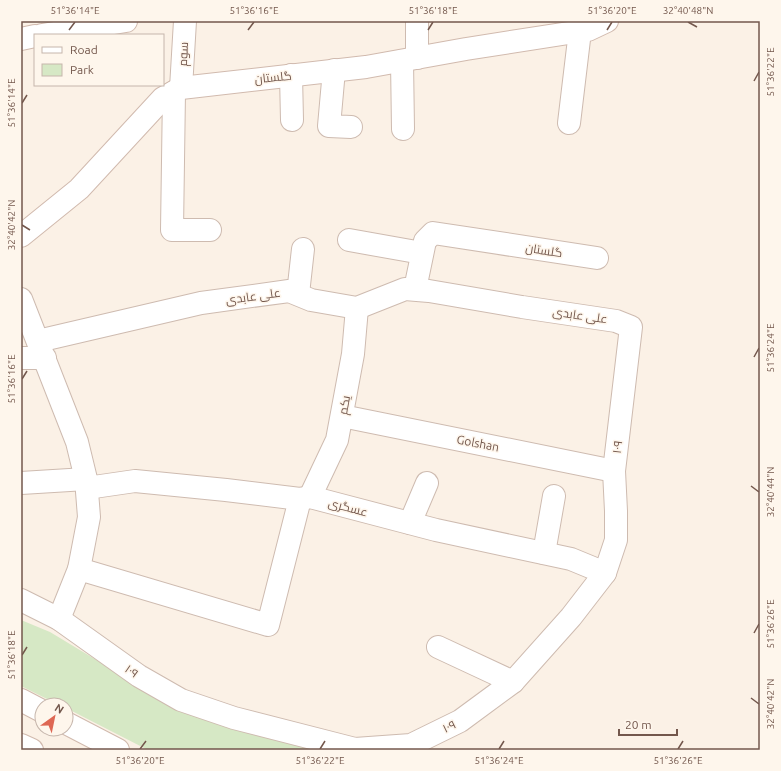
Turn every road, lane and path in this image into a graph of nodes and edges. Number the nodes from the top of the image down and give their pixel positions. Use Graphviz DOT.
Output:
graph roads {
  1 [pos="126,21"];
  2 [pos="185,21"];
  3 [pos="417,21"];
  4 [pos="607,21"];
  5 [pos="580,31"];
  6 [pos="48,34"];
  7 [pos="34,36"];
  8 [pos="21,38"];
  9 [pos="410,59"];
  10 [pos="334,70"];
  11 [pos="291,75"];
  12 [pos="178,90"];
  13 [pos="292,120"];
  14 [pos="569,123"];
  15 [pos="351,127"];
  16 [pos="403,129"];
  17 [pos="210,230"];
  18 [pos="21,236"];
  19 [pos="349,240"];
  20 [pos="303,249"];
  21 [pos="422,254"];
  22 [pos="597,258"];
  23 [pos="415,289"];
  24 [pos="298,294"];
  25 [pos="21,299"];
  26 [pos="357,308"];
  27 [pos="631,327"];
  28 [pos="42,350"];
  29 [pos="21,358"];
  30 [pos="342,416"];
  31 [pos="614,471"];
  32 [pos="21,482"];
  33 [pos="86,483"];
  34 [pos="427,483"];
  35 [pos="554,496"];
  36 [pos="305,498"];
  37 [pos="410,523"];
  38 [pos="544,553"];
  39 [pos="79,569"];
  40 [pos="605,573"];
  41 [pos="21,600"];
  42 [pos="59,619"];
  43 [pos="438,647"];
  44 [pos="513,682"];
  45 [pos="21,700"];
  46 [pos="34,707"];
  47 [pos="74,727"];
  48 [pos="21,745"];
  49 [pos="32,750"];
  50 [pos="118,750"];
  1 -- 6 [label="street"];
  2 -- 12 [label="street, سوم"];
  3 -- 9 [label="street"];
  4 -- 5 [label="street, گلستان"];
  5 -- 9 [label="street, گلستان"];
  5 -- 14 [label="street"];
  7 -- 8 [label="street"];
  9 -- 10 [label="street, گلستان"];
  9 -- 16 [label="street"];
  10 -- 11 [label="street, گلستان"];
  10 -- 15 [label="street"];
  11 -- 12 [label="street, گلستان"];
  11 -- 13 [label="street"];
  12 -- 17 [label="street, سوم"];
  12 -- 18 [label="street, گلستان"];
  19 -- 21 [label="street"];
  20 -- 24 [label="street"];
  21 -- 22 [label="street, گلستان"];
  21 -- 23 [label="street, گلستان"];
  23 -- 26 [label="street, علی عابدی"];
  23 -- 27 [label="street, علی عابدی"];
  24 -- 26 [label="street, علی عابدی"];
  24 -- 28 [label="street, علی عابدی"];
  25 -- 28 [label="street"];
  26 -- 30 [label="street, یکم"];
  27 -- 31 [label="street, ۱۰۹"];
  28 -- 29 [label="street, علی عابدی"];
  28 -- 33 [label="street"];
  30 -- 31 [label="street, Golshan"];
  30 -- 36 [label="street, یکم"];
  31 -- 40 [label="street, ۱۰۹"];
  32 -- 33 [label="street, عسگری"];
  33 -- 36 [label="street, عسگری"];
  33 -- 39 [label="street"];
  34 -- 37 [label="street"];
  35 -- 38 [label="street"];
  36 -- 37 [label="street, عسگری"];
  36 -- 39 [label="street, یکم"];
  37 -- 38 [label="street, عسگری"];
  38 -- 40 [label="street, عسگری"];
  39 -- 42 [label="street"];
  40 -- 44 [label="street, ۱۰۹"];
  41 -- 42 [label="street, ۱۰۹"];
  42 -- 44 [label="street, ۱۰۹"];
  43 -- 44 [label="street"];
  45 -- 46 [label="street"];
  47 -- 50 [label="street"];
  48 -- 49 [label="street"];
}
